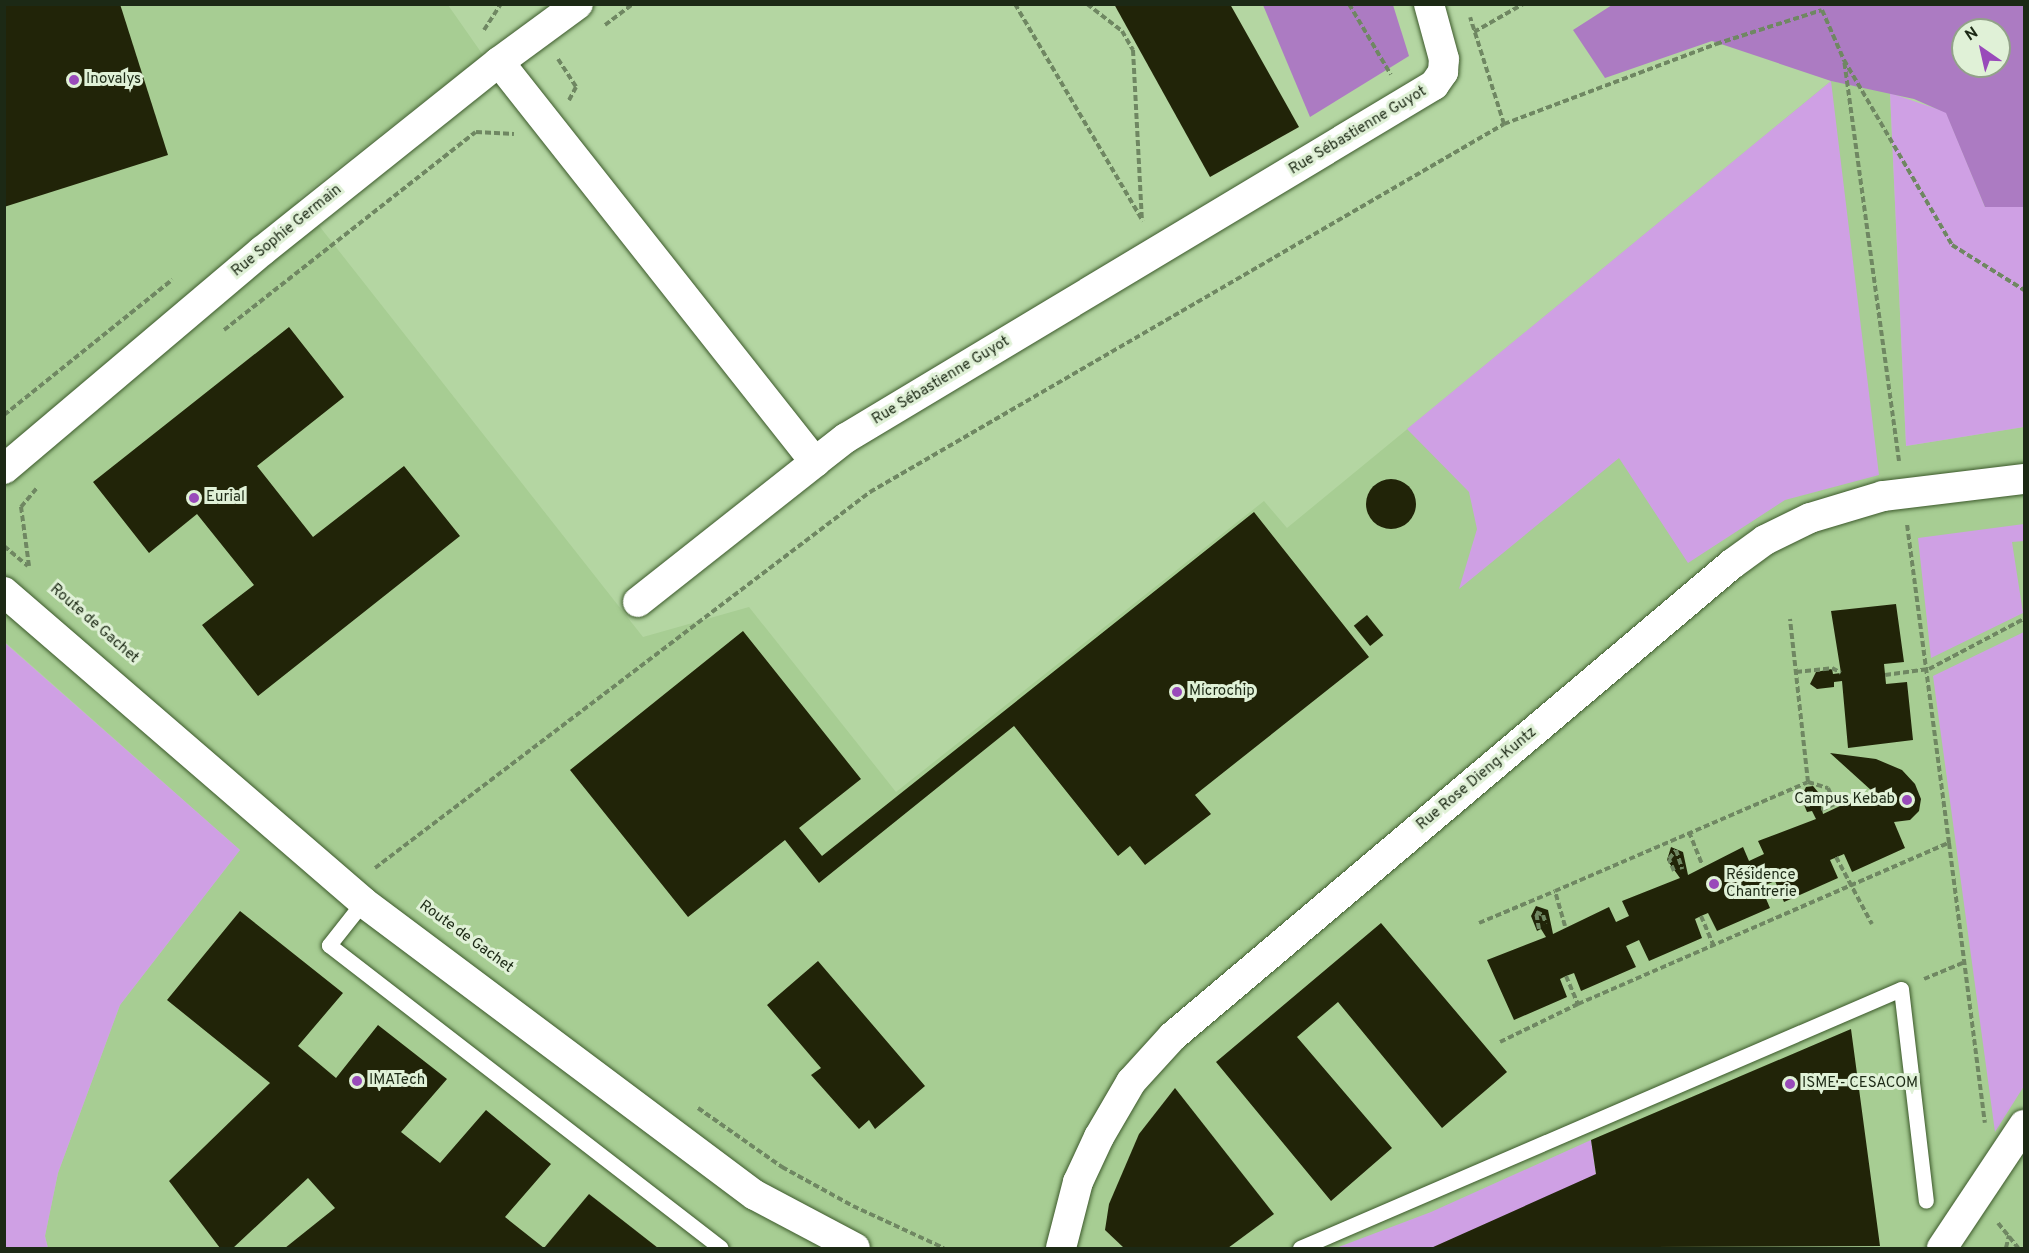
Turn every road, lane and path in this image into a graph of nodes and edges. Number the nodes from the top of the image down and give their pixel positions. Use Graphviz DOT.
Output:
graph roads {
  1 [pos="578,4"];
  2 [pos="633,4"];
  3 [pos="1015,4"];
  4 [pos="1087,4"];
  5 [pos="1349,4"];
  6 [pos="1429,4"];
  7 [pos="1523,4"];
  8 [pos="595,32"];
  9 [pos="1474,32"];
  10 [pos="1442,49"];
  11 [pos="566,53"];
  12 [pos="1844,60"];
  13 [pos="499,62"];
  14 [pos="1407,101"];
  15 [pos="546,122"];
  16 [pos="1504,124"];
  17 [pos="1142,220"];
  18 [pos="1161,250"];
  19 [pos="2025,290"];
  20 [pos="221,332"];
  21 [pos="815,462"];
  22 [pos="1899,464"];
  23 [pos="4,469"];
  24 [pos="2025,479"];
  25 [pos="40,483"];
  26 [pos="1907,520"];
  27 [pos="4,546"];
  28 [pos="29,567"];
  29 [pos="38,574"];
  30 [pos="4,592"];
  31 [pos="638,602"];
  32 [pos="1790,619"];
  33 [pos="2025,619"];
  34 [pos="1924,669"];
  35 [pos="1796,672"];
  36 [pos="1841,673"];
  37 [pos="1885,675"];
  38 [pos="1808,782"];
  39 [pos="1819,804"];
  40 [pos="1808,807"];
  41 [pos="1821,810"];
  42 [pos="1689,832"];
  43 [pos="1949,843"];
  44 [pos="1836,857"];
  45 [pos="366,860"];
  46 [pos="1702,865"];
  47 [pos="375,868"];
  48 [pos="1682,869"];
  49 [pos="1674,871"];
  50 [pos="382,874"];
  51 [pos="1851,887"];
  52 [pos="1555,891"];
  53 [pos="363,902"];
  54 [pos="1701,916"];
  55 [pos="1479,923"];
  56 [pos="1546,924"];
  57 [pos="1872,924"];
  58 [pos="1565,926"];
  59 [pos="1539,929"];
  60 [pos="1714,946"];
  61 [pos="1965,962"];
  62 [pos="1566,976"];
  63 [pos="1901,989"];
  64 [pos="1578,1004"];
  65 [pos="1500,1042"];
  66 [pos="690,1102"];
  67 [pos="2025,1125"];
  68 [pos="1989,1177"];
  69 [pos="1926,1201"];
  70 [pos="2009,1234"];
  71 [pos="721,1248"];
  72 [pos="855,1248"];
  73 [pos="944,1248"];
  74 [pos="1061,1248"];
  75 [pos="1300,1248"];
  76 [pos="1942,1248"];
  77 [pos="2006,1248"];
  1 -- 13 [label="street, Rue Sophie Germain"];
  2 -- 8 [label="path"];
  3 -- 17 [label="path"];
  4 -- 17 [label="path"];
  5 -- 14 [label="path"];
  6 -- 10 [label="street, Rue Sébastienne Guyot"];
  7 -- 9 [label="path"];
  9 -- 10 [label="path"];
  9 -- 16 [label="path"];
  10 -- 14 [label="street, Rue Sébastienne Guyot"];
  11 -- 15 [label="path"];
  12 -- 16 [label="path"];
  12 -- 19 [label="path"];
  12 -- 22 [label="path"];
  13 -- 15 [label="street"];
  13 -- 23 [label="street, Rue Sophie Germain"];
  14 -- 18 [label="street, Rue Sébastienne Guyot"];
  15 -- 20 [label="path"];
  15 -- 21 [label="street"];
  16 -- 47 [label="path"];
  17 -- 18 [label="path"];
  18 -- 21 [label="street, Rue Sébastienne Guyot"];
  21 -- 31 [label="street, Rue Sébastienne Guyot"];
  24 -- 74 [label="street, Rue Rose Dieng-Kuntz"];
  25 -- 28 [label="path"];
  26 -- 34 [label="path"];
  27 -- 28 [label="path, Route de Gachet"];
  28 -- 29 [label="path, Route de Gachet"];
  30 -- 53 [label="street"];
  32 -- 35 [label="path"];
  33 -- 34 [label="path"];
  34 -- 37 [label="path"];
  34 -- 43 [label="path"];
  35 -- 36 [label="path"];
  35 -- 38 [label="path"];
  38 -- 41 [label="path"];
  38 -- 42 [label="path"];
  39 -- 40 [label="path"];
  42 -- 46 [label="path"];
  42 -- 52 [label="path"];
  43 -- 51 [label="path"];
  43 -- 61 [label="path"];
  44 -- 51 [label="path"];
  45 -- 47 [label="path"];
  47 -- 50 [label="path"];
  48 -- 49 [label="path"];
  51 -- 57 [label="path"];
  51 -- 60 [label="path"];
  52 -- 55 [label="path"];
  52 -- 58 [label="path"];
  53 -- 71 [label="lane"];
  53 -- 72 [label="street"];
  54 -- 60 [label="path"];
  56 -- 59 [label="path"];
  60 -- 64 [label="path"];
  61 -- 63 [label="path"];
  61 -- 68 [label="path"];
  62 -- 64 [label="path"];
  63 -- 69 [label="lane"];
  63 -- 75 [label="lane"];
  64 -- 65 [label="path"];
  66 -- 73 [label="path"];
  67 -- 68 [label="street"];
  68 -- 76 [label="street"];
  70 -- 77 [label="path"];
}
